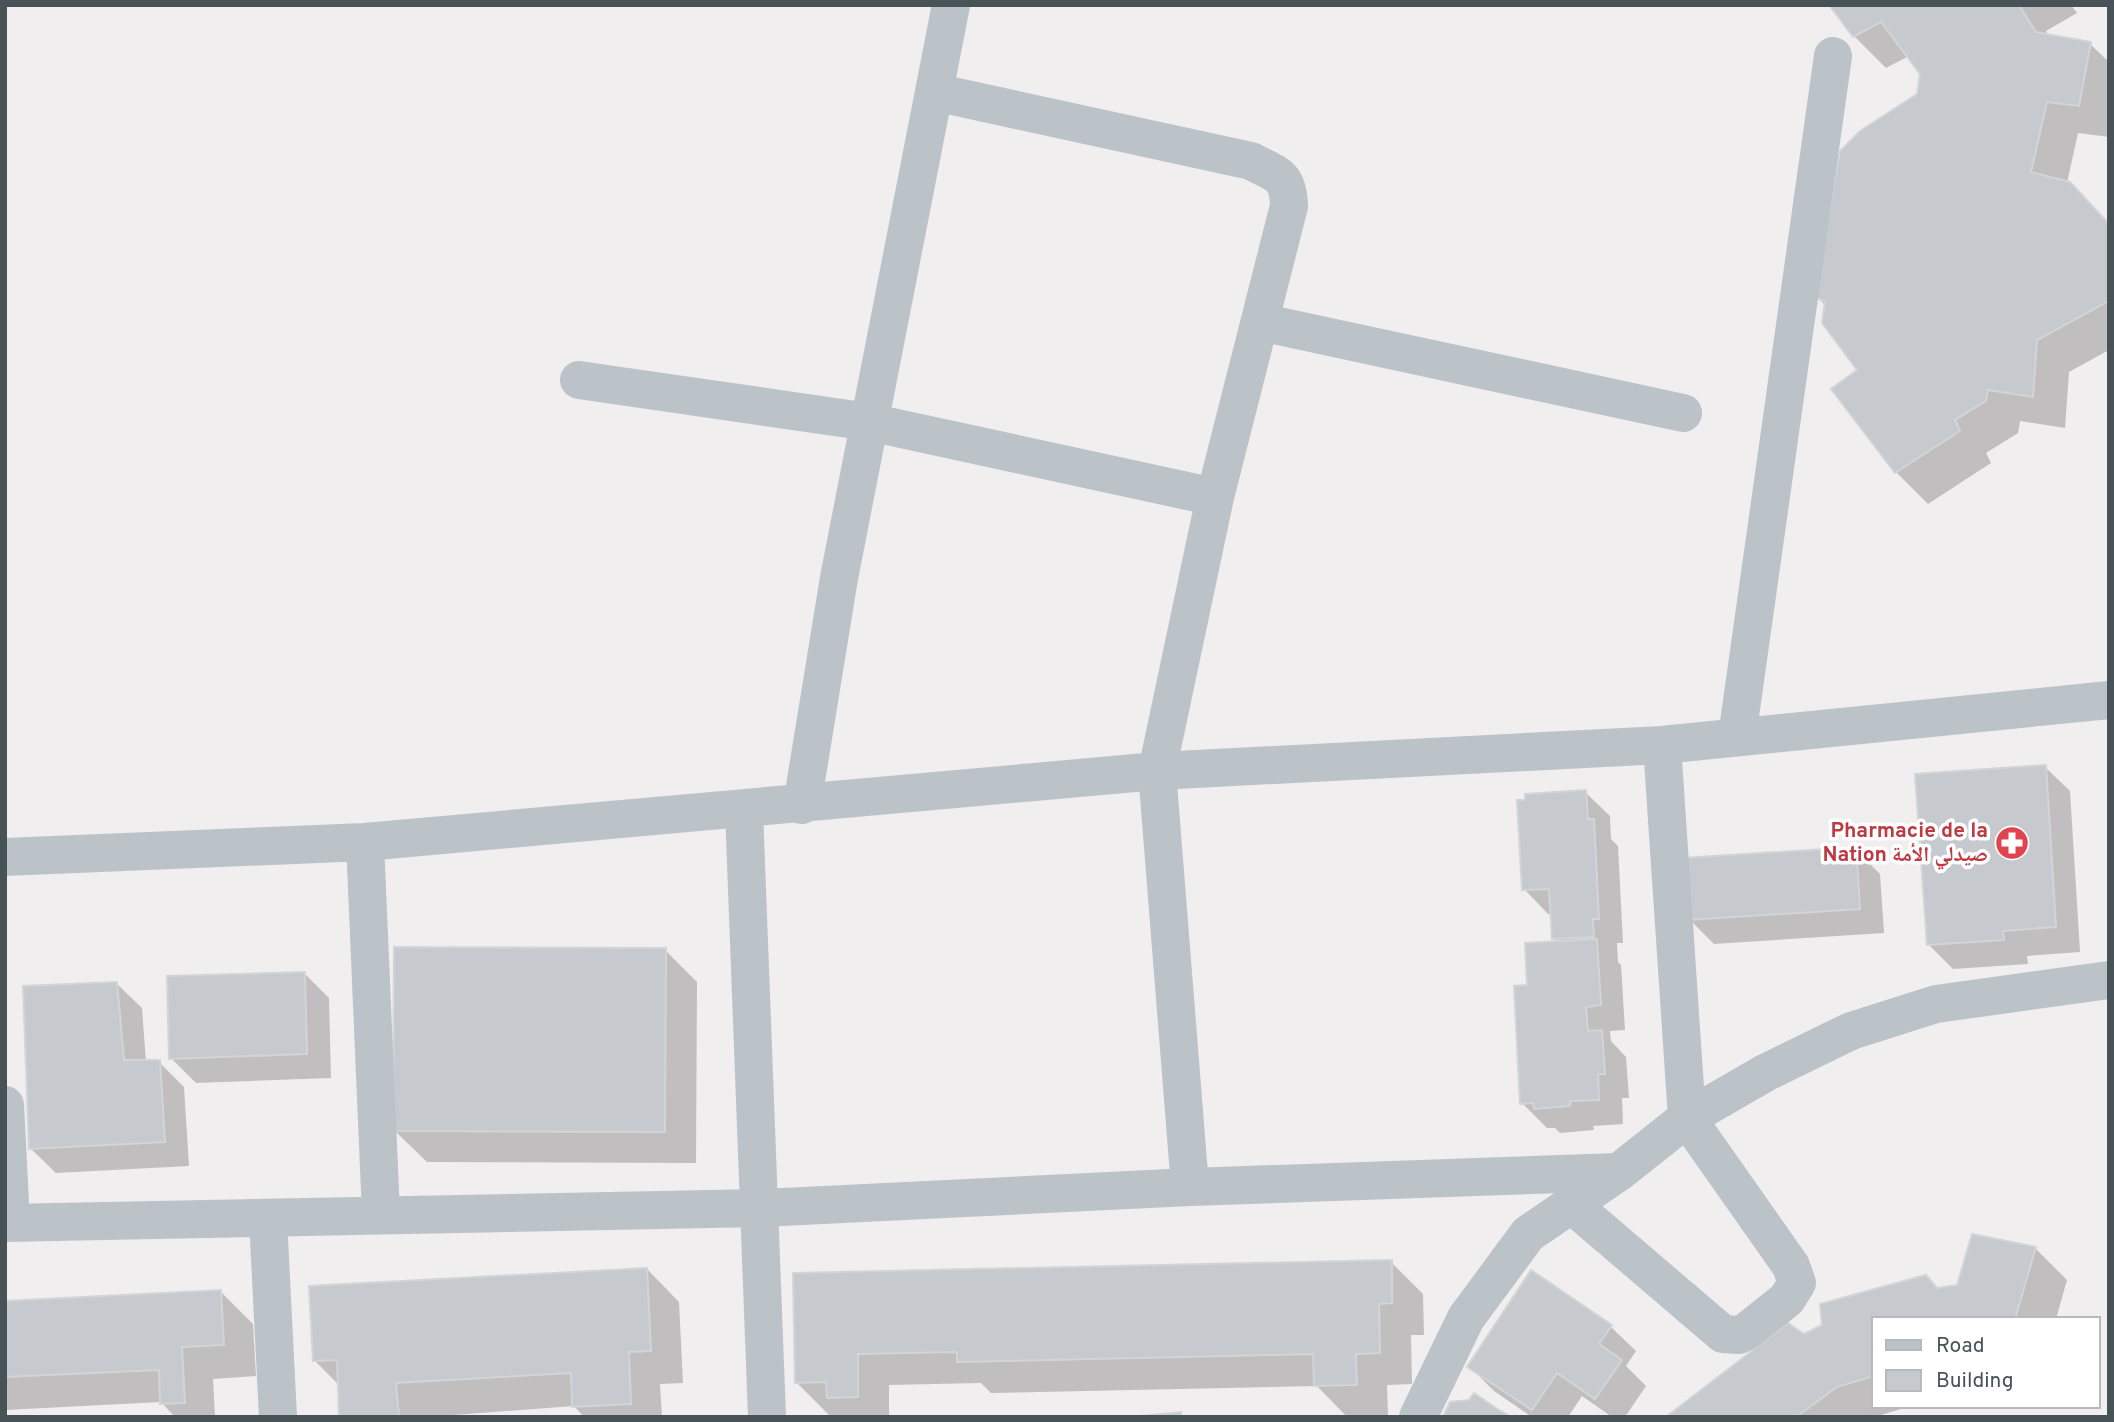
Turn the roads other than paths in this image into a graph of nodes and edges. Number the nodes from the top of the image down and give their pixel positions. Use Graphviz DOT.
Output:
graph roads {
  1 [pos="951,5"];
  2 [pos="1833,56"];
  3 [pos="934,92"];
  4 [pos="1260,322"];
  5 [pos="579,380"];
  6 [pos="1683,413"];
  7 [pos="869,422"];
  8 [pos="1215,496"];
  9 [pos="2109,700"];
  10 [pos="1737,737"];
  11 [pos="1662,745"];
  12 [pos="1157,771"];
  13 [pos="802,805"];
  14 [pos="744,810"];
  15 [pos="365,842"];
  16 [pos="5,857"];
  17 [pos="2109,980"];
  18 [pos="5,1105"];
  19 [pos="1687,1118"];
  20 [pos="1619,1172"];
  21 [pos="1190,1187"];
  22 [pos="1572,1205"];
  23 [pos="760,1208"];
  24 [pos="381,1214"];
  25 [pos="268,1219"];
  26 [pos="8,1223"];
  27 [pos="278,1417"];
  28 [pos="767,1417"];
  29 [pos="1418,1417"];
  1 -- 3 [label="street"];
  2 -- 10 [label="street"];
  3 -- 4 [label="street"];
  3 -- 7 [label="street"];
  4 -- 6 [label="street"];
  4 -- 8 [label="street"];
  5 -- 7 [label="street"];
  7 -- 8 [label="street"];
  7 -- 13 [label="street"];
  8 -- 12 [label="street"];
  9 -- 10 [label="street"];
  10 -- 11 [label="street"];
  11 -- 12 [label="street"];
  11 -- 19 [label="street"];
  12 -- 13 [label="street"];
  12 -- 21 [label="street"];
  13 -- 14 [label="street"];
  14 -- 15 [label="street"];
  14 -- 23 [label="street"];
  15 -- 16 [label="street"];
  15 -- 24 [label="street"];
  17 -- 19 [label="street"];
  18 -- 26 [label="street"];
  19 -- 20 [label="street"];
  19 -- 22 [label="street"];
  20 -- 21 [label="street"];
  20 -- 22 [label="street"];
  21 -- 23 [label="street"];
  22 -- 29 [label="street"];
  23 -- 24 [label="street"];
  23 -- 28 [label="street"];
  24 -- 25 [label="street"];
  25 -- 26 [label="street"];
  25 -- 27 [label="street"];
}
